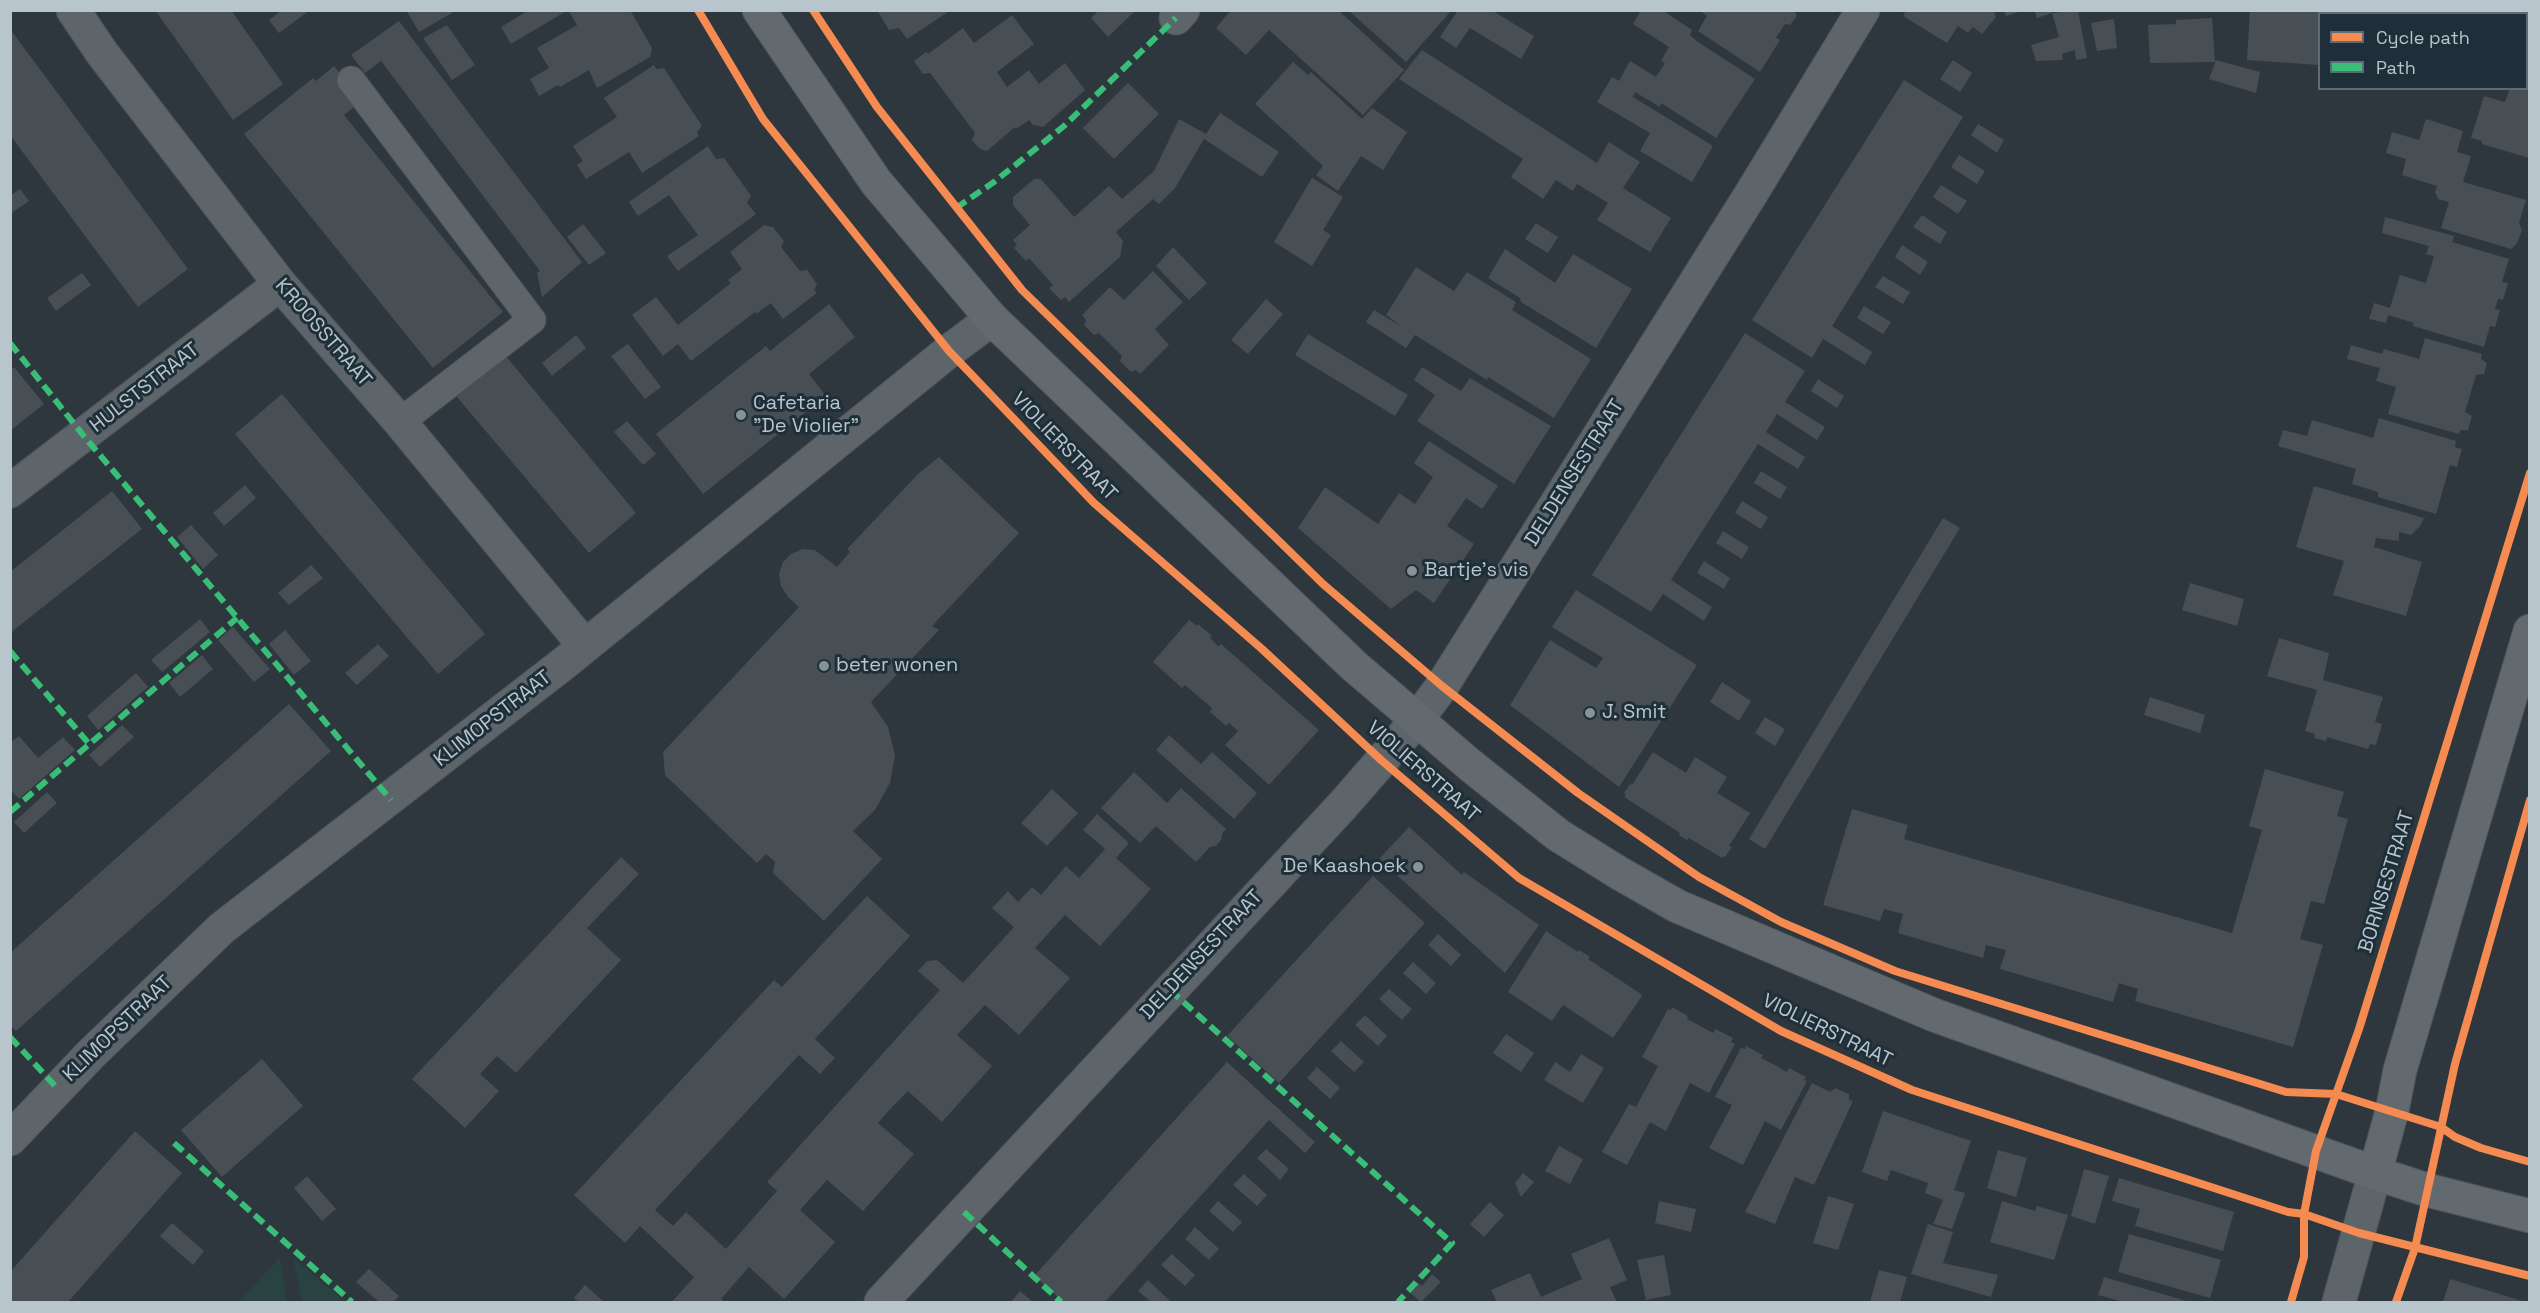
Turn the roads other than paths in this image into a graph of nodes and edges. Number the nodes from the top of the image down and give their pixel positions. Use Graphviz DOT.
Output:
graph roads {
  1 [pos="73,10"];
  2 [pos="759,10"];
  3 [pos="1863,10"];
  4 [pos="351,80"];
  5 [pos="280,284"];
  6 [pos="992,319"];
  7 [pos="400,422"];
  8 [pos="10,491"];
  9 [pos="2529,631"];
  10 [pos="584,645"];
  11 [pos="1417,720"];
  12 [pos="10,1138"];
  13 [pos="2374,1173"];
  14 [pos="2529,1216"];
  15 [pos="881,1302"];
  16 [pos="2339,1302"];
  1 -- 5 [label="street, KROOSSTRAAT"];
  2 -- 6 [label="main road, VIOLIERSTRAAT"];
  3 -- 11 [label="street, DELDENSESTRAAT"];
  4 -- 7 [label="lane"];
  5 -- 7 [label="street, KROOSSTRAAT"];
  5 -- 8 [label="street, HULSTSTRAAT"];
  6 -- 10 [label="street, KLIMOPSTRAAT"];
  6 -- 11 [label="main road, VIOLIERSTRAAT"];
  7 -- 10 [label="street, KROOSSTRAAT"];
  9 -- 13 [label="main road"];
  10 -- 12 [label="street, KLIMOPSTRAAT"];
  11 -- 13 [label="main road, VIOLIERSTRAAT"];
  11 -- 15 [label="street, DELDENSESTRAAT"];
  13 -- 14 [label="main road, VIOLIERSTRAAT"];
  13 -- 16 [label="street"];
}
